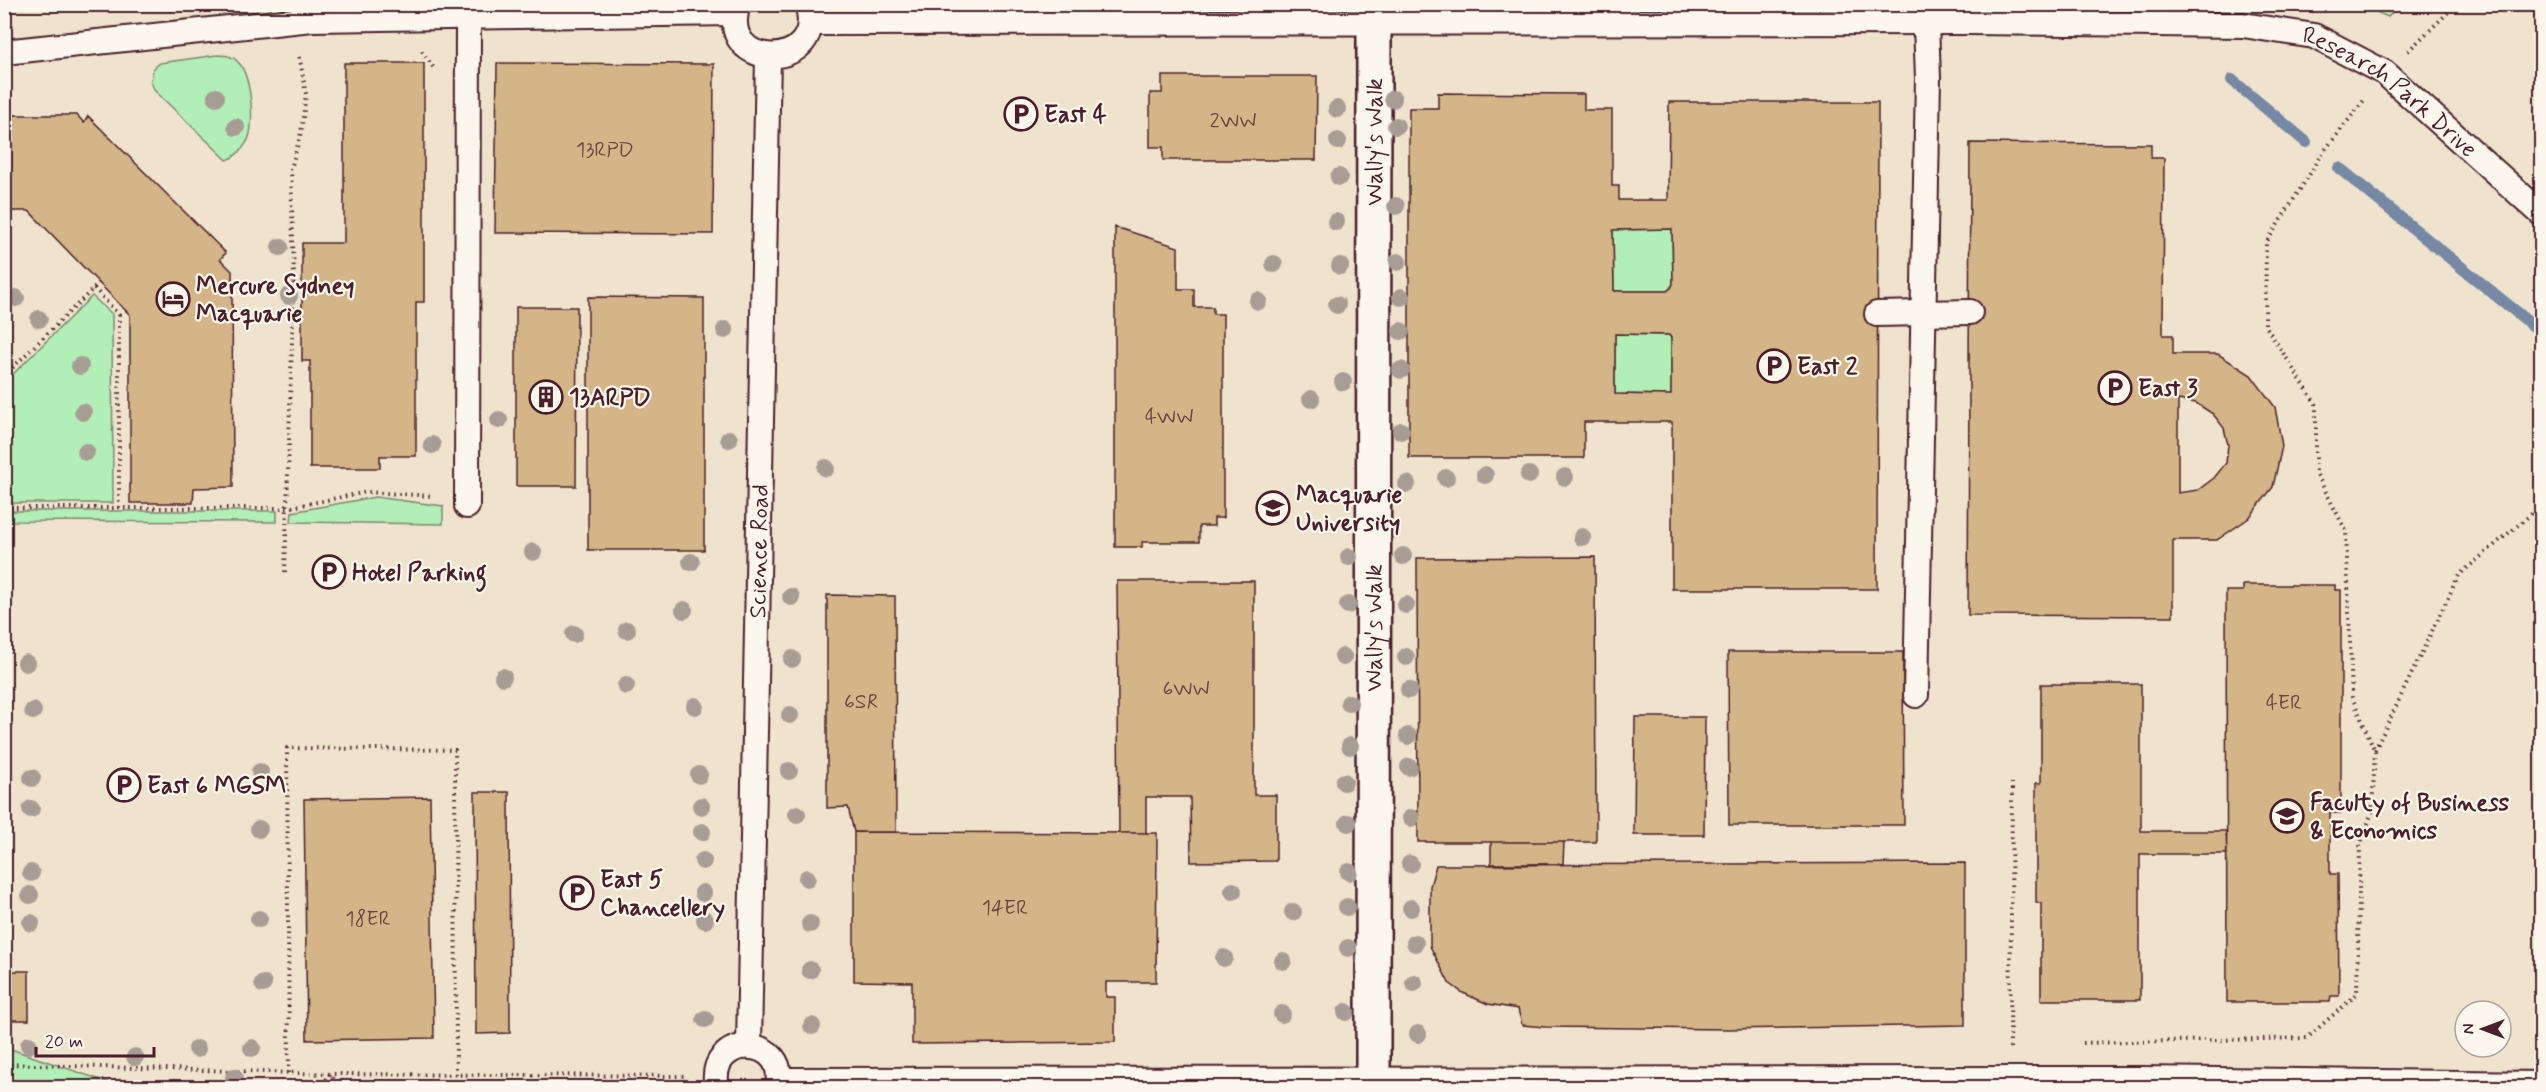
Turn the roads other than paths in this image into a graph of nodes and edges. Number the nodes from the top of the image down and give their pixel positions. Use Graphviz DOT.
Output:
graph roads {
  1 [pos="736,9"];
  2 [pos="808,14"];
  3 [pos="1288,14"];
  4 [pos="1926,14"];
  5 [pos="468,17"];
  6 [pos="1374,23"];
  7 [pos="4,51"];
  8 [pos="768,57"];
  9 [pos="2541,214"];
  10 [pos="1970,312"];
  11 [pos="1923,313"];
  12 [pos="1877,314"];
  13 [pos="467,501"];
  14 [pos="1916,695"];
  15 [pos="748,1045"];
  16 [pos="716,1082"];
  17 [pos="1373,1083"];
  18 [pos="778,1084"];
  19 [pos="2386,1084"];
  20 [pos="2541,1084"];
  21 [pos="2509,1086"];
  1 -- 5 [label="lane"];
  1 -- 8 [label="lane"];
  2 -- 3 [label="lane, Research Park Drive"];
  2 -- 8 [label="lane"];
  3 -- 6 [label="lane, Research Park Drive"];
  4 -- 6 [label="lane, Research Park Drive"];
  4 -- 9 [label="lane, Research Park Drive"];
  4 -- 11 [label="lane"];
  5 -- 7 [label="lane"];
  5 -- 13 [label="lane"];
  6 -- 17 [label="street, Wally's Walk"];
  8 -- 15 [label="lane, Science Road"];
  10 -- 11 [label="lane"];
  11 -- 12 [label="lane"];
  11 -- 14 [label="lane"];
  15 -- 16 [label="lane"];
  15 -- 18 [label="lane"];
  17 -- 18 [label="lane"];
  17 -- 19 [label="lane"];
  19 -- 21 [label="lane"];
  20 -- 21 [label="lane"];
}
